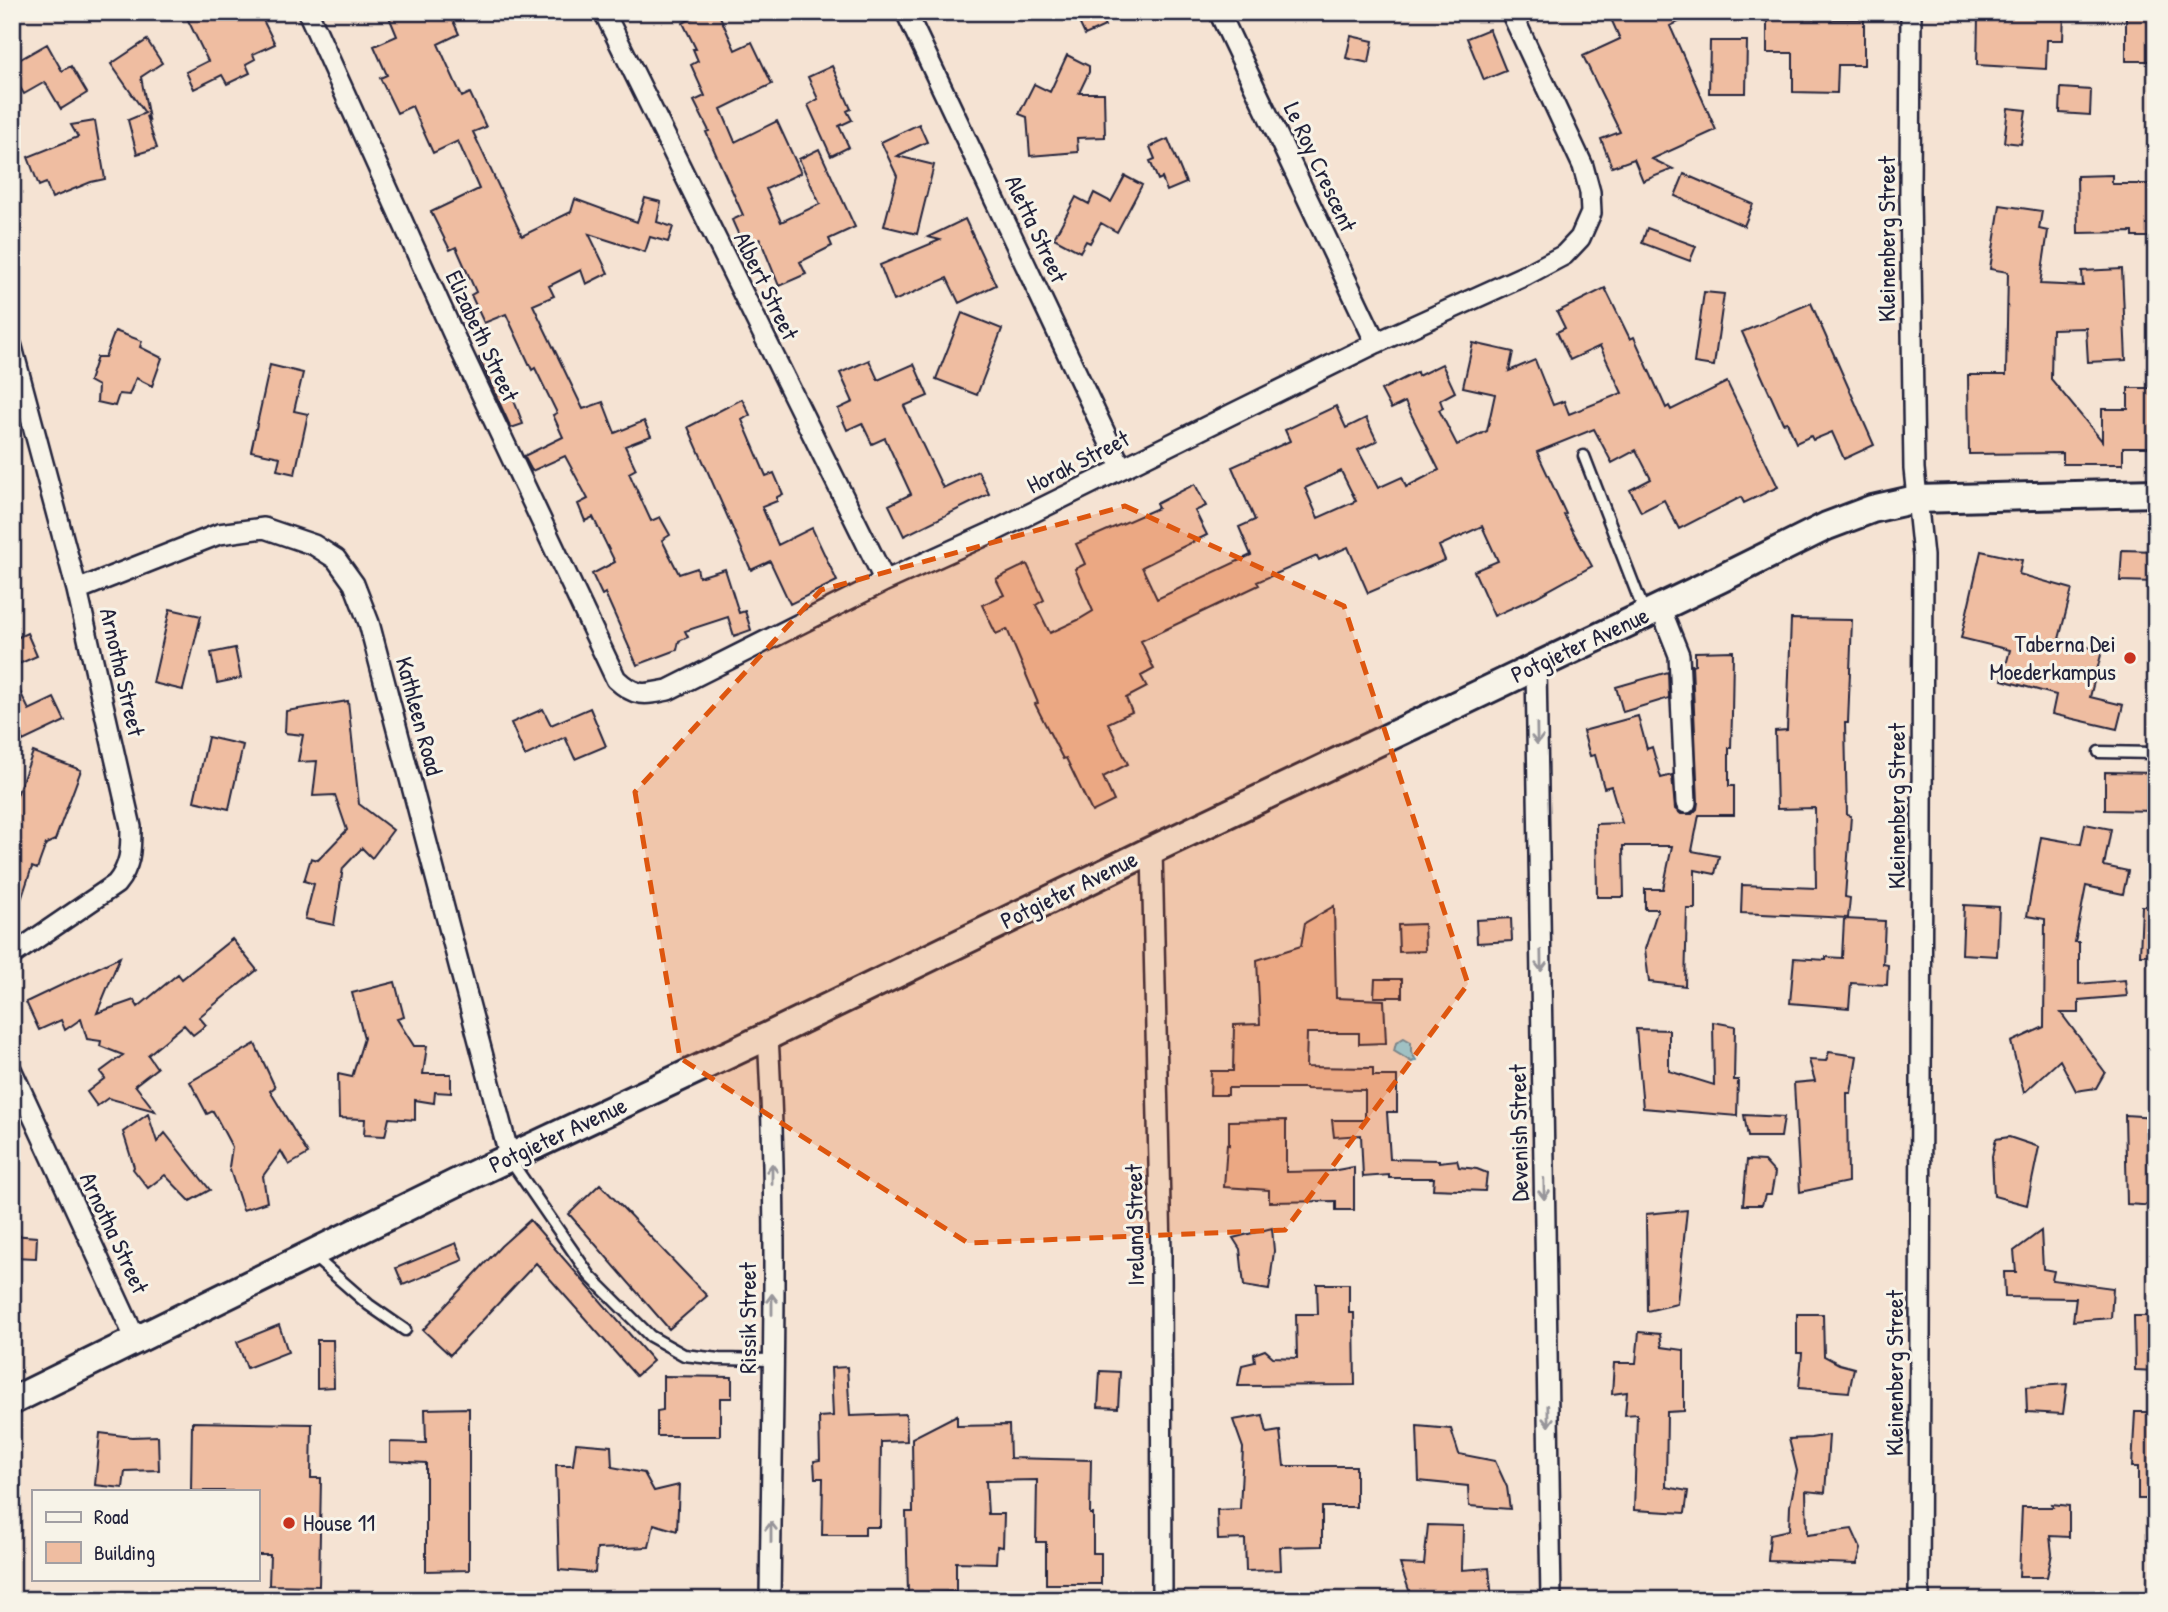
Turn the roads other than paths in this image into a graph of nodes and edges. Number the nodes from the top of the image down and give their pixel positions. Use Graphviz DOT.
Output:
graph roads {
  1 [pos="308,12"];
  2 [pos="604,12"];
  3 [pos="906,12"];
  4 [pos="1219,12"];
  5 [pos="1511,12"];
  6 [pos="1911,12"];
  7 [pos="1376,343"];
  8 [pos="12,348"];
  9 [pos="1584,456"];
  10 [pos="1121,467"];
  11 [pos="2156,493"];
  12 [pos="1916,499"];
  13 [pos="885,581"];
  14 [pos="77,590"];
  15 [pos="1653,611"];
  16 [pos="1536,666"];
  17 [pos="616,679"];
  18 [pos="2099,752"];
  19 [pos="2156,753"];
  20 [pos="1686,803"];
  21 [pos="1152,850"];
  22 [pos="12,955"];
  23 [pos="768,1036"];
  24 [pos="12,1071"];
  25 [pos="510,1159"];
  26 [pos="312,1254"];
  27 [pos="405,1330"];
  28 [pos="136,1340"];
  29 [pos="772,1360"];
  30 [pos="12,1401"];
  31 [pos="770,1600"];
  32 [pos="1162,1600"];
  33 [pos="1550,1600"];
  34 [pos="1919,1600"];
  1 -- 17 [label="street, Elizabeth Street"];
  2 -- 13 [label="street, Albert Street"];
  3 -- 10 [label="street, Aletta Street"];
  4 -- 7 [label="street, Le Roy Crescent"];
  5 -- 7 [label="street, Horak Street"];
  6 -- 12 [label="street, Kleinenberg Street"];
  7 -- 10 [label="street, Horak Street"];
  8 -- 14 [label="street, Arnotha Street"];
  9 -- 15 [label="lane"];
  10 -- 13 [label="street, Horak Street"];
  11 -- 12 [label="street, Potgieter Avenue"];
  12 -- 15 [label="street, Potgieter Avenue"];
  12 -- 34 [label="street, Kleinenberg Street"];
  13 -- 17 [label="street, Horak Street"];
  14 -- 22 [label="street, Arnotha Street"];
  14 -- 25 [label="street, Kathleen Road"];
  15 -- 16 [label="street, Potgieter Avenue"];
  15 -- 20 [label="street"];
  16 -- 21 [label="street, Potgieter Avenue"];
  16 -- 33 [label="street, Devenish Street, one-way"];
  18 -- 19 [label="lane"];
  21 -- 23 [label="street, Potgieter Avenue"];
  21 -- 32 [label="street, Ireland Street"];
  23 -- 25 [label="street, Potgieter Avenue"];
  29 -- 23 [label="street, Rissik Street, one-way"];
  24 -- 28 [label="street, Arnotha Street"];
  25 -- 26 [label="street, Potgieter Avenue"];
  25 -- 29 [label="lane"];
  26 -- 27 [label="lane"];
  26 -- 28 [label="street, Potgieter Avenue"];
  28 -- 30 [label="street, Potgieter Avenue"];
  31 -- 29 [label="street, Rissik Street, one-way"];
}
